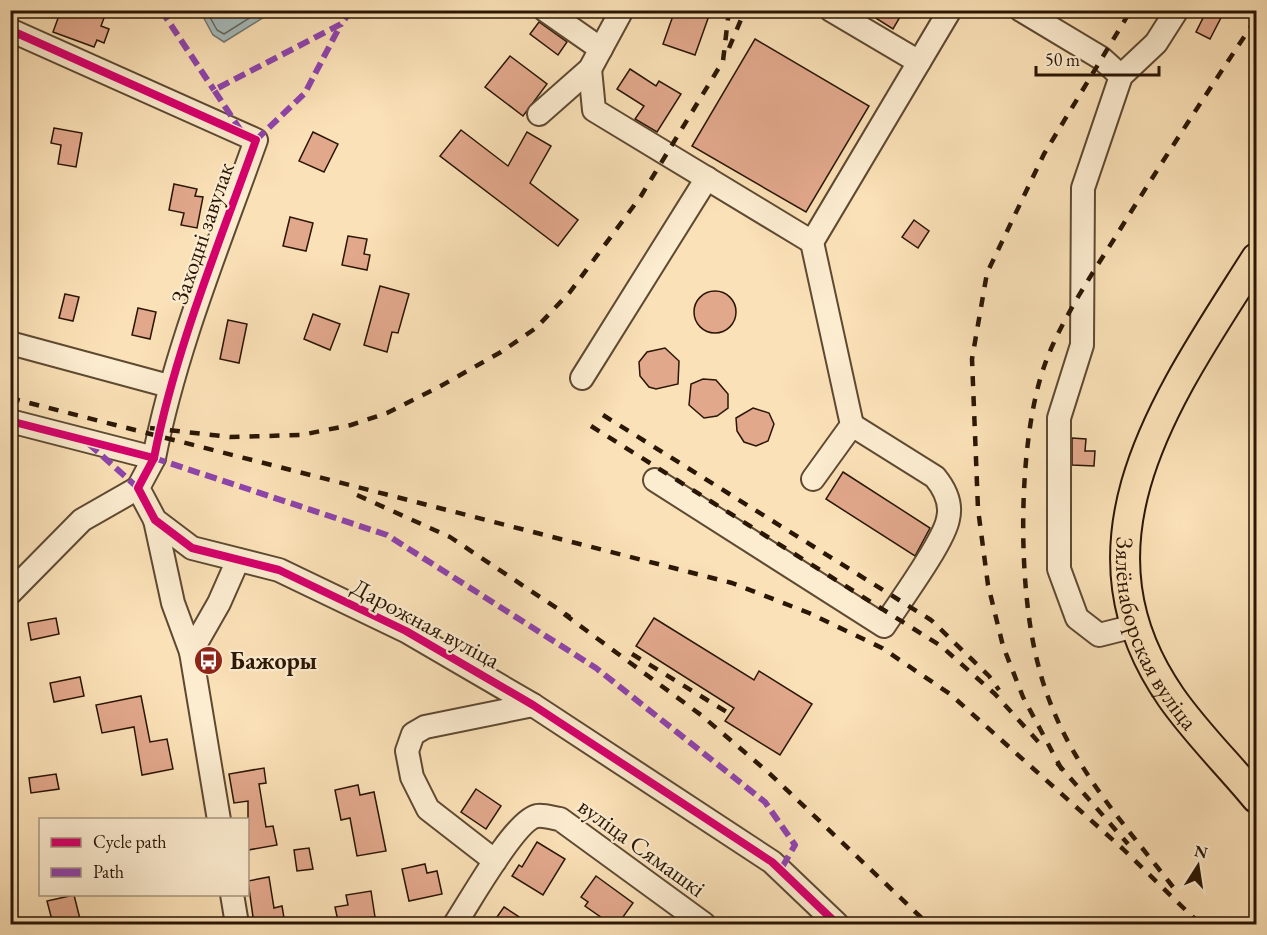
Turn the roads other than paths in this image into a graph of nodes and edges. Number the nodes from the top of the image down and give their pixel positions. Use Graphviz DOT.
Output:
graph roads {
  1 [pos="545,10"];
  2 [pos="622,10"];
  3 [pos="831,10"];
  4 [pos="950,10"];
  5 [pos="1021,10"];
  6 [pos="1177,10"];
  7 [pos="10,30"];
  8 [pos="601,49"];
  9 [pos="919,63"];
  10 [pos="590,69"];
  11 [pos="1121,76"];
  12 [pos="539,114"];
  13 [pos="707,178"];
  14 [pos="812,242"];
  15 [pos="1255,265"];
  16 [pos="10,343"];
  17 [pos="582,378"];
  18 [pos="169,386"];
  19 [pos="10,421"];
  20 [pos="852,425"];
  21 [pos="154,458"];
  22 [pos="813,479"];
  23 [pos="655,480"];
  24 [pos="138,488"];
  25 [pos="155,520"];
  26 [pos="238,560"];
  27 [pos="10,593"];
  28 [pos="1135,626"];
  29 [pos="191,652"];
  30 [pos="533,705"];
  31 [pos="1257,798"];
  32 [pos="219,818"];
  33 [pos="495,861"];
  34 [pos="232,896"];
  35 [pos="237,924"];
  36 [pos="455,924"];
  37 [pos="704,924"];
  38 [pos="837,924"];
  1 -- 8 [label="street"];
  2 -- 8 [label="street"];
  3 -- 9 [label="street"];
  4 -- 9 [label="street"];
  5 -- 11 [label="street"];
  6 -- 11 [label="street"];
  7 -- 18 [label="street, Заходні завулак"];
  8 -- 10 [label="street"];
  9 -- 14 [label="street"];
  10 -- 12 [label="street"];
  10 -- 13 [label="street"];
  11 -- 28 [label="street"];
  13 -- 14 [label="street"];
  13 -- 17 [label="street"];
  14 -- 20 [label="street"];
  15 -- 28 [label="main road, Зялёнаборская вуліца"];
  16 -- 18 [label="street"];
  18 -- 21 [label="street, Заходні завулак"];
  19 -- 21 [label="street"];
  20 -- 22 [label="street"];
  20 -- 23 [label="street"];
  21 -- 24 [label="street"];
  24 -- 25 [label="street, Дарожная вуліца"];
  24 -- 27 [label="street"];
  25 -- 26 [label="street, Дарожная вуліца"];
  25 -- 29 [label="street"];
  26 -- 29 [label="street"];
  26 -- 30 [label="street, Дарожная вуліца"];
  28 -- 31 [label="main road, Зялёнаборская вуліца"];
  29 -- 32 [label="street"];
  30 -- 33 [label="street"];
  30 -- 38 [label="street, Дарожная вуліца"];
  33 -- 36 [label="street, вуліца Сямашкі"];
  33 -- 37 [label="street, вуліца Сямашкі"];
  34 -- 35 [label="street"];
}
